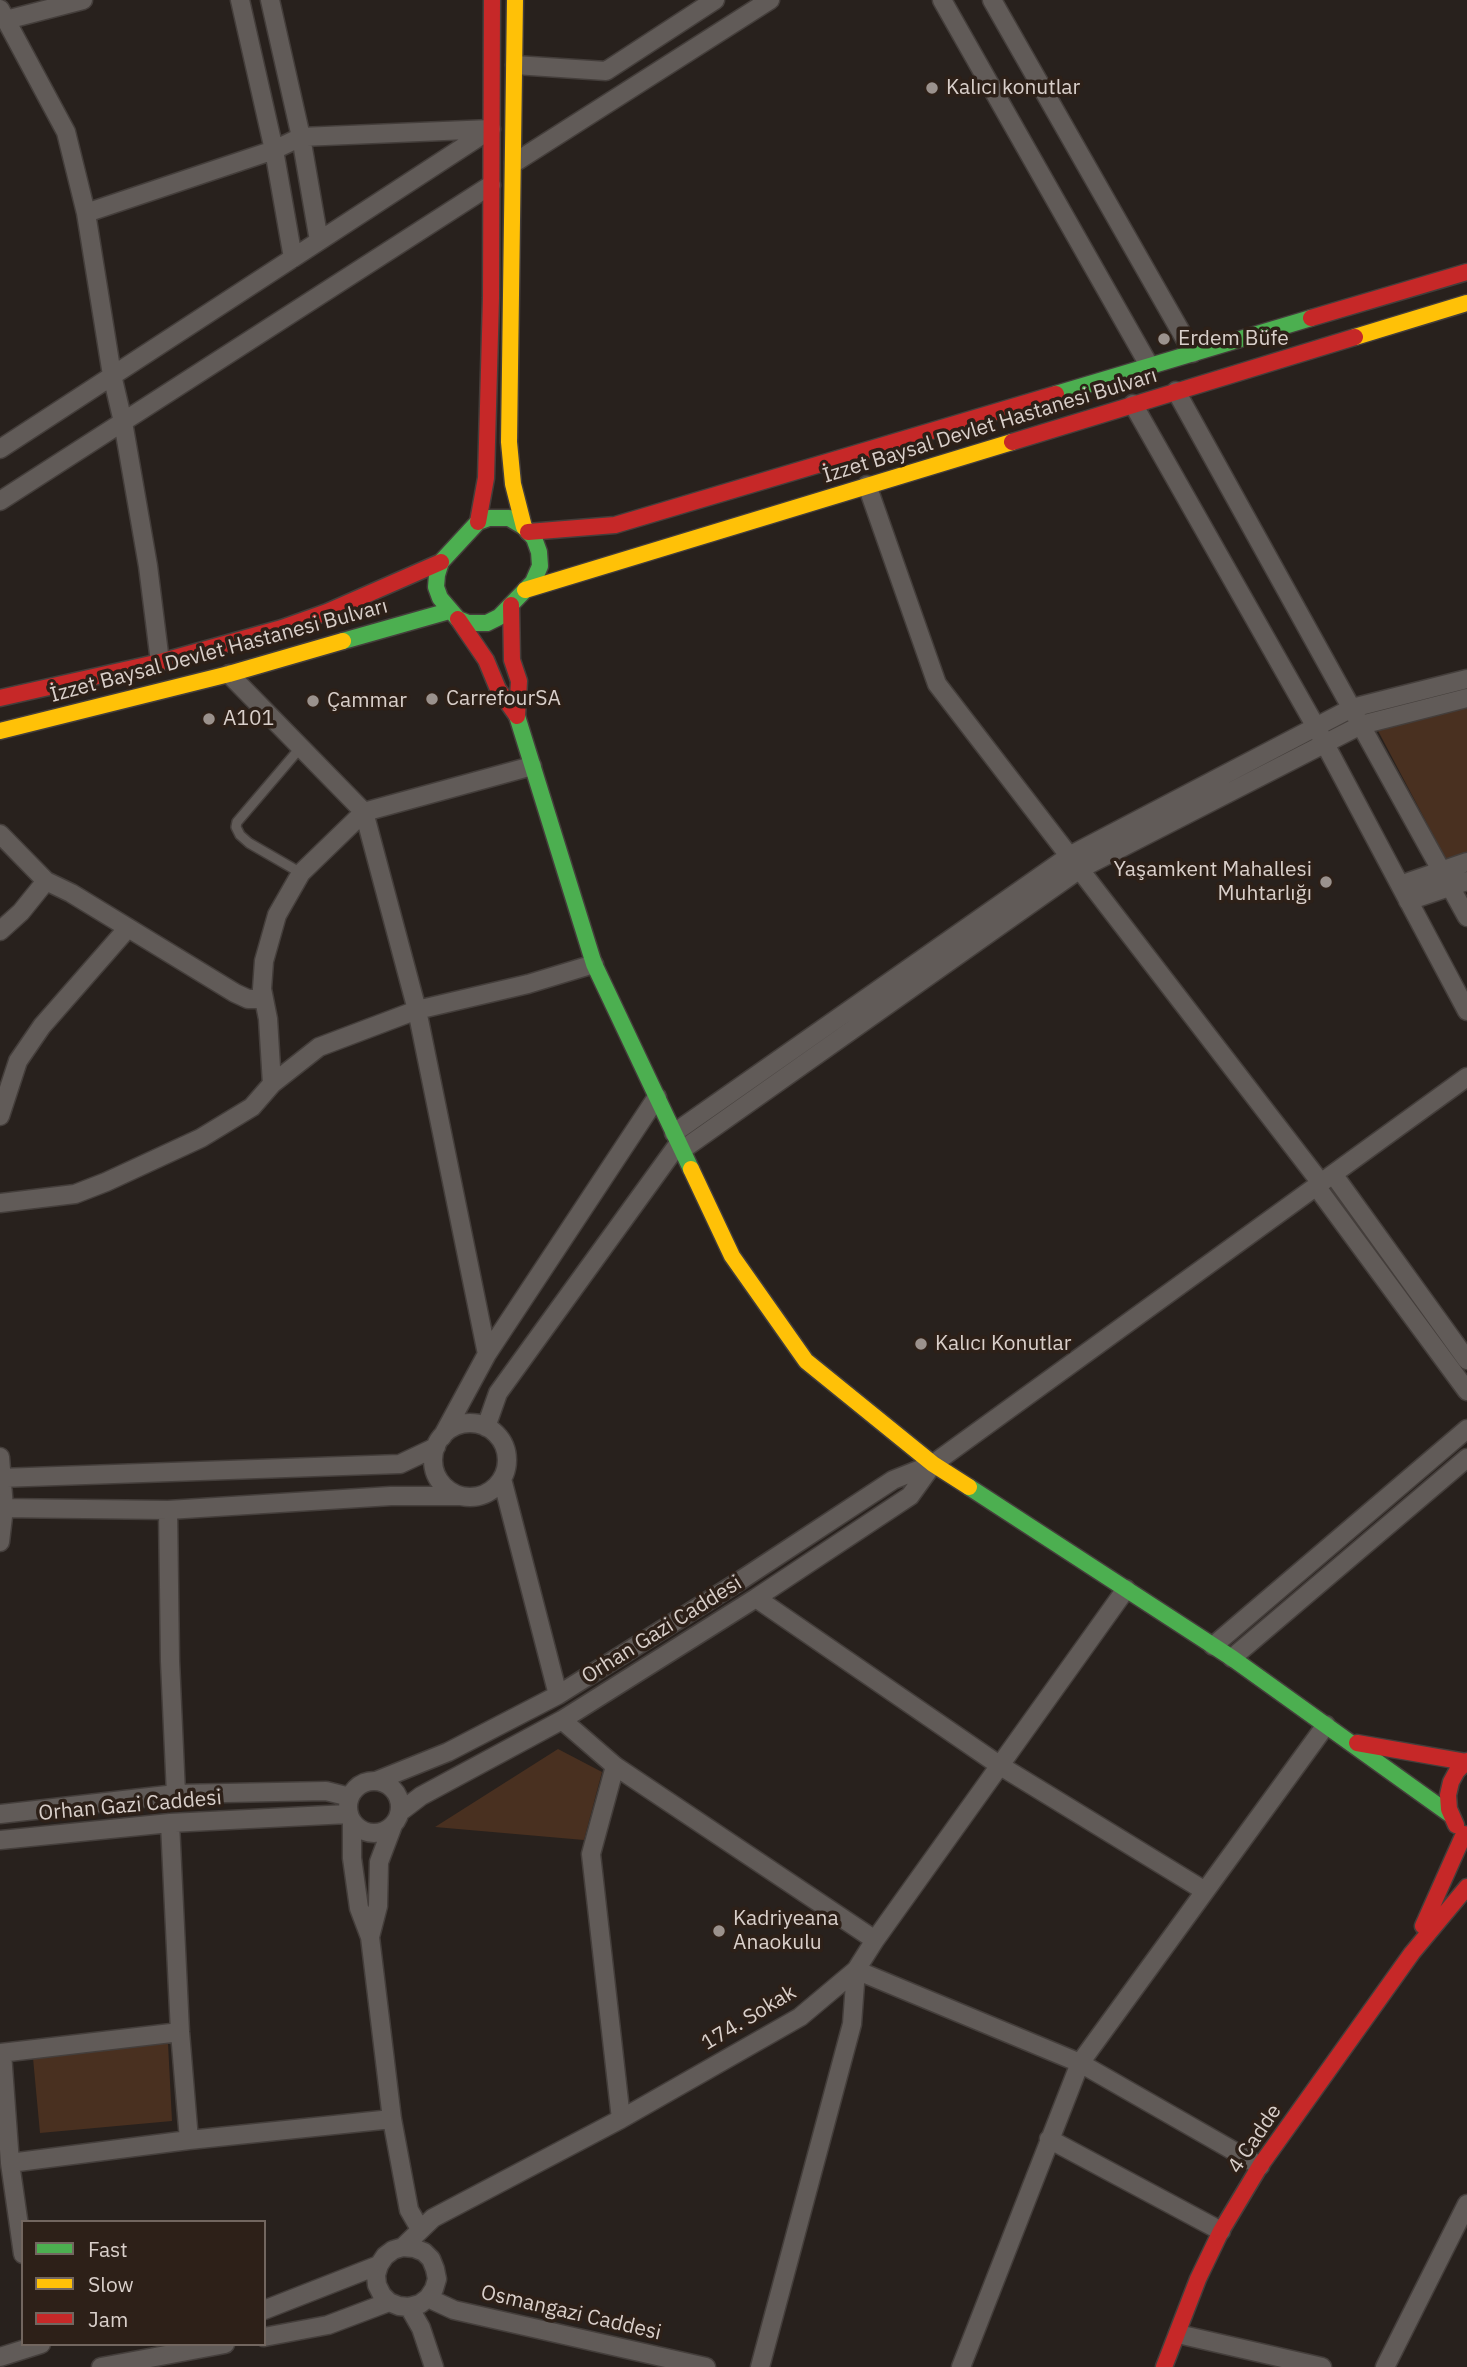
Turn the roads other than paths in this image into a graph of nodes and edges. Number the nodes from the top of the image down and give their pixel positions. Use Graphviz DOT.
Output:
graph roads {
  1 [pos="83,0"];
  2 [pos="240,0"];
  3 [pos="270,0"];
  4 [pos="492,0"];
  5 [pos="515,0"];
  6 [pos="715,0"];
  7 [pos="770,0"];
  8 [pos="942,0"];
  9 [pos="992,0"];
  10 [pos="3,15"];
  11 [pos="515,65"];
  12 [pos="491,129"];
  13 [pos="301,137"];
  14 [pos="274,149"];
  15 [pos="514,163"];
  16 [pos="491,185"];
  17 [pos="86,213"];
  18 [pos="319,241"];
  19 [pos="293,258"];
  20 [pos="1467,272"];
  21 [pos="1467,303"];
  22 [pos="1194,353"];
  23 [pos="1150,367"];
  24 [pos="112,375"];
  25 [pos="1176,391"];
  26 [pos="1133,404"];
  27 [pos="123,422"];
  28 [pos="0,449"];
  29 [pos="867,485"];
  30 [pos="0,500"];
  31 [pos="478,522"];
  32 [pos="526,529"];
  33 [pos="441,562"];
  34 [pos="525,590"];
  35 [pos="511,605"];
  36 [pos="454,615"];
  37 [pos="160,662"];
  38 [pos="229,674"];
  39 [pos="1467,679"];
  40 [pos="0,698"];
  41 [pos="1467,698"];
  42 [pos="1352,708"];
  43 [pos="517,716"];
  44 [pos="1361,725"];
  45 [pos="1316,727"];
  46 [pos="0,731"];
  47 [pos="1325,743"];
  48 [pos="301,747"];
  49 [pos="532,766"];
  50 [pos="364,812"];
  51 [pos="0,834"];
  52 [pos="1074,862"];
  53 [pos="1467,862"];
  54 [pos="301,873"];
  55 [pos="1453,880"];
  56 [pos="46,881"];
  57 [pos="1404,893"];
  58 [pos="1467,917"];
  59 [pos="127,929"];
  60 [pos="0,931"];
  61 [pos="594,964"];
  62 [pos="264,999"];
  63 [pos="417,1010"];
  64 [pos="1467,1011"];
  65 [pos="1467,1077"];
  66 [pos="272,1084"];
  67 [pos="657,1097"];
  68 [pos="0,1116"];
  69 [pos="678,1142"];
  70 [pos="1323,1181"];
  71 [pos="0,1203"];
  72 [pos="487,1354"];
  73 [pos="1467,1360"];
  74 [pos="1467,1391"];
  75 [pos="486,1427"];
  76 [pos="1467,1429"];
  77 [pos="439,1442"];
  78 [pos="0,1457"];
  79 [pos="1467,1458"];
  80 [pos="933,1464"];
  81 [pos="0,1478"];
  82 [pos="502,1479"];
  83 [pos="459,1496"];
  84 [pos="2,1508"];
  85 [pos="168,1510"];
  86 [pos="0,1542"];
  87 [pos="1126,1589"];
  88 [pos="757,1598"];
  89 [pos="1213,1646"];
  90 [pos="1232,1658"];
  91 [pos="558,1695"];
  92 [pos="562,1720"];
  93 [pos="1326,1725"];
  94 [pos="1352,1742"];
  95 [pos="1467,1762"];
  96 [pos="999,1765"];
  97 [pos="615,1766"];
  98 [pos="376,1781"];
  99 [pos="176,1794"];
  100 [pos="350,1811"];
  101 [pos="0,1814"];
  102 [pos="1451,1815"];
  103 [pos="396,1819"];
  104 [pos="170,1823"];
  105 [pos="1465,1835"];
  106 [pos="0,1840"];
  107 [pos="1467,1887"];
  108 [pos="1205,1891"];
  109 [pos="370,1937"];
  110 [pos="875,1940"];
  111 [pos="1412,1953"];
  112 [pos="856,1970"];
  113 [pos="180,2032"];
  114 [pos="1,2053"];
  115 [pos="1080,2063"];
  116 [pos="392,2119"];
  117 [pos="621,2119"];
  118 [pos="1049,2139"];
  119 [pos="189,2140"];
  120 [pos="10,2163"];
  121 [pos="1260,2166"];
  122 [pos="1467,2204"];
  123 [pos="420,2229"];
  124 [pos="1221,2231"];
  125 [pos="21,2240"];
  126 [pos="403,2247"];
  127 [pos="379,2264"];
  128 [pos="428,2298"];
  129 [pos="389,2302"];
  130 [pos="410,2307"];
  131 [pos="266,2309"];
  132 [pos="1178,2334"];
  133 [pos="266,2337"];
  134 [pos="32,2346"];
  135 [pos="214,2346"];
  136 [pos="0,2357"];
  137 [pos="101,2367"];
  138 [pos="434,2367"];
  139 [pos="706,2367"];
  140 [pos="760,2367"];
  141 [pos="961,2367"];
  142 [pos="1164,2367"];
  143 [pos="1322,2367"];
  144 [pos="1385,2367"];
  1 -- 10 [label="street"];
  2 -- 14 [label="street"];
  3 -- 13 [label="street"];
  4 -- 12 [label="main road"];
  5 -- 11 [label="main road"];
  6 -- 11 [label="street"];
  7 -- 15 [label="street"];
  8 -- 23 [label="street"];
  9 -- 22 [label="street"];
  10 -- 17 [label="street"];
  11 -- 15 [label="main road"];
  12 -- 13 [label="street"];
  12 -- 16 [label="main road"];
  12 -- 18 [label="street"];
  13 -- 14 [label="street"];
  13 -- 18 [label="street"];
  14 -- 17 [label="street"];
  14 -- 19 [label="street"];
  15 -- 32 [label="main road"];
  16 -- 27 [label="street"];
  16 -- 31 [label="main road"];
  17 -- 24 [label="street"];
  18 -- 19 [label="street"];
  19 -- 24 [label="street"];
  20 -- 22 [label="main road, İzzet Baysal Devlet Hastanesi Bulvarı"];
  21 -- 25 [label="main road, İzzet Baysal Devlet Hastanesi Bulvarı"];
  22 -- 23 [label="main road, İzzet Baysal Devlet Hastanesi Bulvarı"];
  23 -- 32 [label="main road, İzzet Baysal Devlet Hastanesi Bulvarı"];
  24 -- 27 [label="street"];
  24 -- 28 [label="street"];
  25 -- 26 [label="main road, İzzet Baysal Devlet Hastanesi Bulvarı"];
  25 -- 42 [label="street"];
  26 -- 29 [label="main road, İzzet Baysal Devlet Hastanesi Bulvarı"];
  26 -- 45 [label="street"];
  27 -- 30 [label="street"];
  27 -- 37 [label="street"];
  29 -- 34 [label="main road, İzzet Baysal Devlet Hastanesi Bulvarı"];
  29 -- 52 [label="street"];
  31 -- 32 [label="main road, İzzet Baysal Devlet Hastanesi Bulvarı"];
  31 -- 33 [label="main road, İzzet Baysal Devlet Hastanesi Bulvarı"];
  32 -- 34 [label="main road, İzzet Baysal Devlet Hastanesi Bulvarı"];
  33 -- 36 [label="main road"];
  33 -- 37 [label="main road, İzzet Baysal Devlet Hastanesi Bulvarı"];
  34 -- 35 [label="main road, İzzet Baysal Devlet Hastanesi Bulvarı"];
  35 -- 36 [label="main road, İzzet Baysal Devlet Hastanesi Bulvarı"];
  35 -- 43 [label="main road"];
  36 -- 38 [label="main road, İzzet Baysal Devlet Hastanesi Bulvarı"];
  36 -- 43 [label="main road"];
  37 -- 40 [label="main road, İzzet Baysal Devlet Hastanesi Bulvarı"];
  38 -- 46 [label="main road, İzzet Baysal Devlet Hastanesi Bulvarı"];
  38 -- 48 [label="street"];
  39 -- 42 [label="street"];
  41 -- 44 [label="street"];
  42 -- 44 [label="street"];
  42 -- 45 [label="street"];
  43 -- 49 [label="main road"];
  44 -- 47 [label="street"];
  44 -- 55 [label="street"];
  45 -- 47 [label="street"];
  45 -- 52 [label="street"];
  47 -- 52 [label="street"];
  47 -- 57 [label="street"];
  48 -- 50 [label="street"];
  48 -- 54 [label="lane"];
  49 -- 50 [label="street"];
  49 -- 61 [label="main road"];
  50 -- 54 [label="street"];
  50 -- 63 [label="street"];
  51 -- 56 [label="street"];
  52 -- 69 [label="street"];
  52 -- 70 [label="street"];
  53 -- 55 [label="street"];
  54 -- 62 [label="street"];
  55 -- 57 [label="street"];
  55 -- 58 [label="street"];
  56 -- 59 [label="street"];
  56 -- 60 [label="street"];
  57 -- 64 [label="street"];
  59 -- 62 [label="street"];
  59 -- 68 [label="street"];
  61 -- 63 [label="street"];
  61 -- 67 [label="main road"];
  62 -- 66 [label="street"];
  63 -- 66 [label="street"];
  63 -- 72 [label="street"];
  65 -- 70 [label="street"];
  66 -- 71 [label="street"];
  67 -- 69 [label="main road"];
  67 -- 72 [label="street"];
  69 -- 75 [label="street"];
  69 -- 80 [label="main road"];
  70 -- 73 [label="street"];
  70 -- 74 [label="street"];
  70 -- 80 [label="street"];
  72 -- 77 [label="street"];
  75 -- 77 [label="street"];
  75 -- 82 [label="street"];
  76 -- 89 [label="street"];
  77 -- 81 [label="street"];
  77 -- 83 [label="street"];
  78 -- 81 [label="street"];
  79 -- 90 [label="street"];
  80 -- 87 [label="main road"];
  80 -- 88 [label="street, Orhan Gazi Caddesi"];
  80 -- 91 [label="street"];
  81 -- 84 [label="street"];
  82 -- 83 [label="street"];
  82 -- 91 [label="street"];
  83 -- 85 [label="street"];
  84 -- 85 [label="street"];
  84 -- 86 [label="street"];
  85 -- 99 [label="street"];
  87 -- 89 [label="main road"];
  87 -- 96 [label="street, 174. Sokak"];
  88 -- 92 [label="street, Orhan Gazi Caddesi"];
  88 -- 96 [label="street"];
  89 -- 90 [label="main road"];
  90 -- 93 [label="main road"];
  91 -- 98 [label="street"];
  92 -- 97 [label="street"];
  92 -- 103 [label="street, Orhan Gazi Caddesi"];
  93 -- 94 [label="main road"];
  93 -- 108 [label="street"];
  94 -- 95 [label="main road"];
  94 -- 102 [label="main road"];
  95 -- 102 [label="main road"];
  96 -- 108 [label="street"];
  96 -- 110 [label="street, 174. Sokak"];
  97 -- 110 [label="street"];
  97 -- 117 [label="street"];
  98 -- 100 [label="street"];
  98 -- 103 [label="street"];
  99 -- 100 [label="street"];
  99 -- 101 [label="street"];
  100 -- 103 [label="street"];
  100 -- 104 [label="street, Orhan Gazi Caddesi"];
  100 -- 109 [label="street"];
  102 -- 105 [label="main road"];
  103 -- 109 [label="street"];
  104 -- 106 [label="street, Orhan Gazi Caddesi"];
  104 -- 113 [label="street"];
  105 -- 111 [label="main road"];
  107 -- 111 [label="main road"];
  108 -- 115 [label="street"];
  109 -- 116 [label="street"];
  110 -- 112 [label="street, 174. Sokak"];
  111 -- 121 [label="main road, 4 Cadde"];
  112 -- 115 [label="street"];
  112 -- 117 [label="street, 174. Sokak"];
  112 -- 140 [label="street"];
  113 -- 114 [label="street"];
  113 -- 119 [label="street"];
  114 -- 120 [label="street"];
  115 -- 118 [label="street"];
  115 -- 121 [label="street"];
  116 -- 119 [label="street"];
  116 -- 123 [label="street"];
  117 -- 123 [label="street, 174. Sokak"];
  118 -- 124 [label="street"];
  118 -- 141 [label="street"];
  119 -- 120 [label="street"];
  120 -- 125 [label="street"];
  121 -- 124 [label="main road, 4 Cadde"];
  122 -- 144 [label="street"];
  123 -- 126 [label="street, 174. Sokak"];
  124 -- 132 [label="main road, 4 Cadde"];
  126 -- 127 [label="street"];
  126 -- 128 [label="street"];
  127 -- 129 [label="street"];
  127 -- 131 [label="street"];
  128 -- 130 [label="street"];
  128 -- 139 [label="street, Osmangazi Caddesi"];
  129 -- 130 [label="street"];
  129 -- 133 [label="street"];
  130 -- 138 [label="street"];
  132 -- 142 [label="main road, 4 Cadde"];
  132 -- 143 [label="street"];
  134 -- 136 [label="street"];
  135 -- 137 [label="street"];
}
